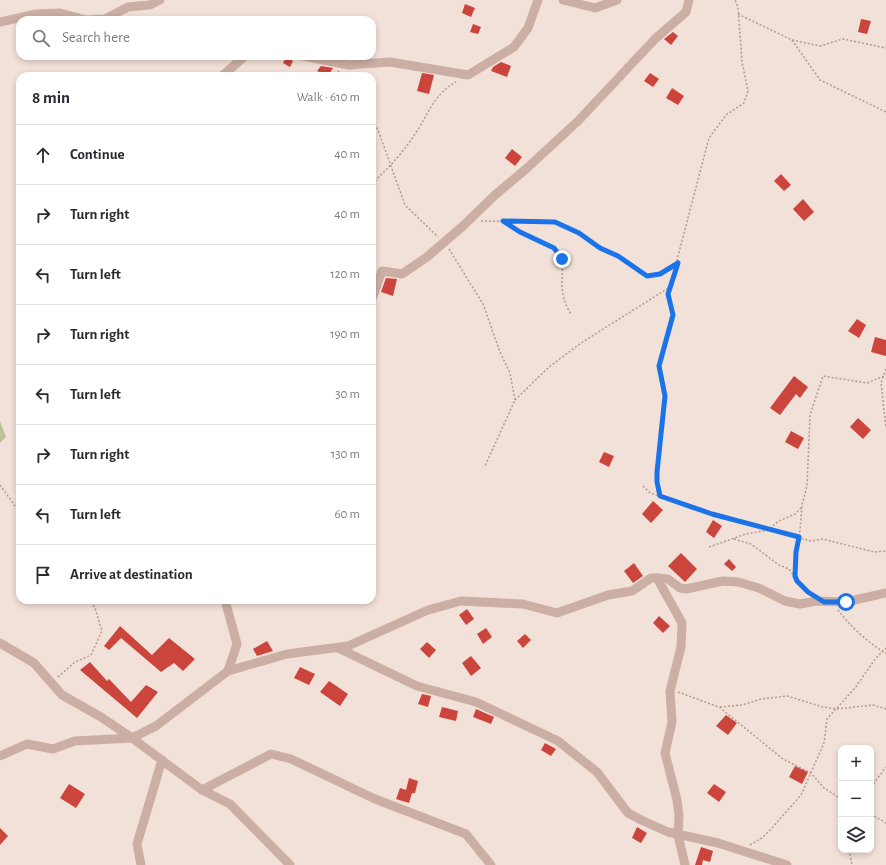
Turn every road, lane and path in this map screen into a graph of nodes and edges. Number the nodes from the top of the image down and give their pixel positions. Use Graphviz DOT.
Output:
graph roads {
  1 [pos="160,0"];
  2 [pos="538,0"];
  3 [pos="563,0"];
  4 [pos="617,0"];
  5 [pos="689,0"];
  6 [pos="735,0"];
  7 [pos="738,14"];
  8 [pos="27,16"];
  9 [pos="72,16"];
  10 [pos="111,16"];
  11 [pos="16,18"];
  12 [pos="0,22"];
  13 [pos="792,40"];
  14 [pos="886,48"];
  15 [pos="241,60"];
  16 [pos="323,60"];
  17 [pos="227,72"];
  18 [pos="468,75"];
  19 [pos="886,112"];
  20 [pos="376,127"];
  21 [pos="391,166"];
  22 [pos="376,180"];
  23 [pos="503,221"];
  24 [pos="468,222"];
  25 [pos="445,242"];
  26 [pos="678,263"];
  27 [pos="670,287"];
  28 [pos="376,288"];
  29 [pos="571,314"];
  30 [pos="886,370"];
  31 [pos="884,376"];
  32 [pos="515,400"];
  33 [pos="886,428"];
  34 [pos="485,466"];
  35 [pos="0,485"];
  36 [pos="643,486"];
  37 [pos="660,496"];
  38 [pos="802,505"];
  39 [pos="16,507"];
  40 [pos="768,530"];
  41 [pos="799,537"];
  42 [pos="734,539"];
  43 [pos="709,547"];
  44 [pos="886,551"];
  45 [pos="795,576"];
  46 [pos="657,578"];
  47 [pos="886,592"];
  48 [pos="827,602"];
  49 [pos="92,604"];
  50 [pos="226,604"];
  51 [pos="0,643"];
  52 [pos="338,648"];
  53 [pos="886,648"];
  54 [pos="883,651"];
  55 [pos="886,653"];
  56 [pos="228,671"];
  57 [pos="51,683"];
  58 [pos="670,691"];
  59 [pos="719,707"];
  60 [pos="835,709"];
  61 [pos="886,710"];
  62 [pos="132,738"];
  63 [pos="0,756"];
  64 [pos="162,760"];
  65 [pos="886,767"];
  66 [pos="811,773"];
  67 [pos="874,783"];
  68 [pos="202,790"];
  69 [pos="838,798"];
  70 [pos="874,816"];
  71 [pos="886,823"];
  72 [pos="678,835"];
  73 [pos="738,850"];
  74 [pos="850,853"];
  75 [pos="141,865"];
  76 [pos="290,865"];
  77 [pos="491,865"];
  78 [pos="685,865"];
  79 [pos="787,865"];
  80 [pos="852,865"];
  1 -- 10 [label="street"];
  2 -- 18 [label="street"];
  3 -- 4 [label="street"];
  5 -- 24 [label="street"];
  6 -- 7 [label="path"];
  7 -- 13 [label="path"];
  7 -- 26 [label="path"];
  8 -- 9 [label="street"];
  11 -- 12 [label="street"];
  13 -- 14 [label="path"];
  13 -- 19 [label="path"];
  15 -- 17 [label="street"];
  16 -- 18 [label="street"];
  18 -- 21 [label="path"];
  20 -- 21 [label="path"];
  21 -- 22 [label="path"];
  21 -- 25 [label="path"];
  23 -- 24 [label="path"];
  23 -- 26 [label="path"];
  23 -- 29 [label="path"];
  24 -- 25 [label="street"];
  25 -- 28 [label="street"];
  25 -- 32 [label="path"];
  26 -- 27 [label="path"];
  27 -- 32 [label="path"];
  27 -- 37 [label="path"];
  30 -- 31 [label="path"];
  31 -- 33 [label="path"];
  31 -- 38 [label="path"];
  32 -- 34 [label="path"];
  35 -- 39 [label="path"];
  36 -- 37 [label="path"];
  37 -- 40 [label="path"];
  38 -- 40 [label="path"];
  38 -- 41 [label="path"];
  40 -- 41 [label="path"];
  40 -- 42 [label="path"];
  41 -- 44 [label="path"];
  41 -- 45 [label="path"];
  42 -- 43 [label="path"];
  42 -- 45 [label="path"];
  45 -- 48 [label="path"];
  46 -- 48 [label="street"];
  46 -- 52 [label="street"];
  46 -- 58 [label="street"];
  47 -- 48 [label="street"];
  48 -- 54 [label="path"];
  49 -- 57 [label="path"];
  50 -- 56 [label="street"];
  51 -- 57 [label="street"];
  52 -- 56 [label="street"];
  52 -- 72 [label="street"];
  53 -- 54 [label="path"];
  54 -- 55 [label="path"];
  54 -- 60 [label="path"];
  56 -- 62 [label="street"];
  57 -- 62 [label="street"];
  58 -- 59 [label="path"];
  58 -- 72 [label="street"];
  59 -- 60 [label="path"];
  59 -- 66 [label="path"];
  60 -- 61 [label="path"];
  60 -- 66 [label="path"];
  62 -- 63 [label="street"];
  62 -- 64 [label="street"];
  64 -- 68 [label="street"];
  64 -- 75 [label="street"];
  65 -- 67 [label="path"];
  66 -- 69 [label="path"];
  66 -- 73 [label="path"];
  68 -- 76 [label="street"];
  68 -- 77 [label="street"];
  70 -- 71 [label="path"];
  72 -- 73 [label="street"];
  72 -- 78 [label="street"];
  73 -- 79 [label="street"];
  74 -- 80 [label="path"];
}
